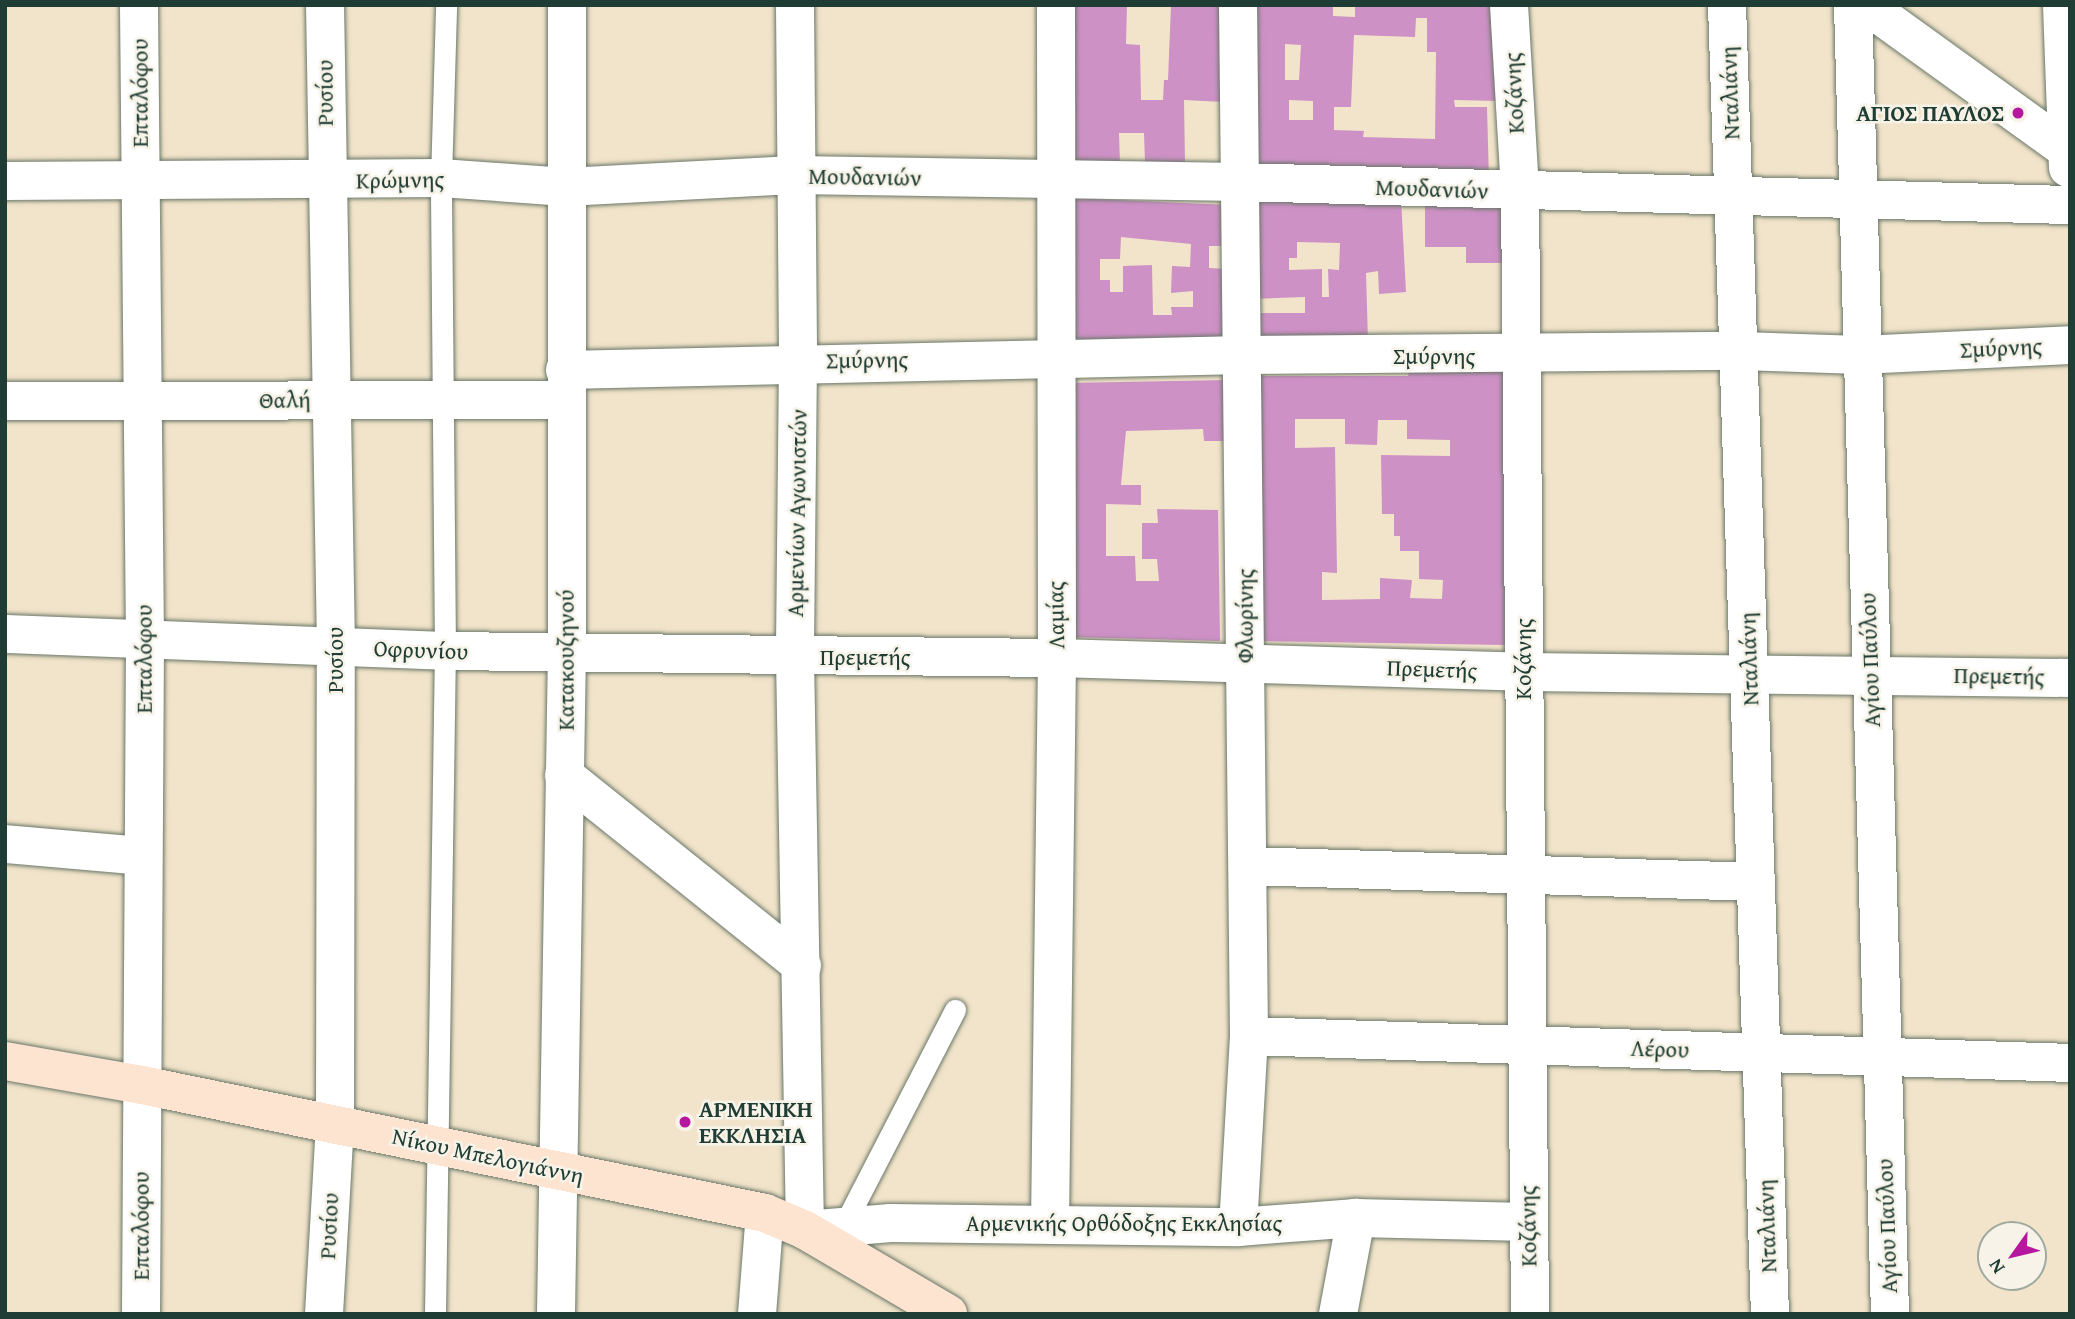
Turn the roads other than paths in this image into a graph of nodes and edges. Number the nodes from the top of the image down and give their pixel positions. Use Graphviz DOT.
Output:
graph roads {
  1 [pos="139,5"];
  2 [pos="325,5"];
  3 [pos="446,5"];
  4 [pos="567,5"];
  5 [pos="794,5"];
  6 [pos="1056,5"];
  7 [pos="1238,5"];
  8 [pos="1509,5"];
  9 [pos="1727,5"];
  10 [pos="1853,5"];
  11 [pos="1866,5"];
  12 [pos="2062,5"];
  13 [pos="2069,151"];
  14 [pos="794,176"];
  15 [pos="441,178"];
  16 [pos="140,180"];
  17 [pos="5,181"];
  18 [pos="325,181"];
  19 [pos="1056,181"];
  20 [pos="1239,182"];
  21 [pos="566,187"];
  22 [pos="1520,192"];
  23 [pos="1733,195"];
  24 [pos="1860,197"];
  25 [pos="2069,205"];
  26 [pos="2070,220"];
  27 [pos="2070,345"];
  28 [pos="1741,351"];
  29 [pos="1244,355"];
  30 [pos="1860,355"];
  31 [pos="1521,356"];
  32 [pos="1053,358"];
  33 [pos="799,361"];
  34 [pos="564,385"];
  35 [pos="330,399"];
  36 [pos="5,401"];
  37 [pos="141,401"];
  38 [pos="442,402"];
  39 [pos="5,634"];
  40 [pos="145,643"];
  41 [pos="336,647"];
  42 [pos="445,651"];
  43 [pos="567,654"];
  44 [pos="795,657"];
  45 [pos="1057,657"];
  46 [pos="1245,661"];
  47 [pos="1749,671"];
  48 [pos="1523,672"];
  49 [pos="1870,674"];
  50 [pos="2070,678"];
  51 [pos="564,775"];
  52 [pos="5,844"];
  53 [pos="142,856"];
  54 [pos="1248,866"];
  55 [pos="1523,872"];
  56 [pos="1756,882"];
  57 [pos="802,966"];
  58 [pos="955,1010"];
  59 [pos="1249,1036"];
  60 [pos="1525,1044"];
  61 [pos="1761,1053"];
  62 [pos="1882,1057"];
  63 [pos="5,1061"];
  64 [pos="2070,1063"];
  65 [pos="142,1084"];
  66 [pos="335,1125"];
  67 [pos="439,1145"];
  68 [pos="559,1170"];
  69 [pos="765,1213"];
  70 [pos="1356,1218"];
  71 [pos="1528,1222"];
  72 [pos="845,1223"];
  73 [pos="1050,1224"];
  74 [pos="1237,1227"];
  75 [pos="805,1230"];
  76 [pos="141,1314"];
  77 [pos="324,1314"];
  78 [pos="435,1314"];
  79 [pos="556,1314"];
  80 [pos="757,1314"];
  81 [pos="948,1314"];
  82 [pos="1338,1314"];
  83 [pos="1530,1314"];
  84 [pos="1770,1314"];
  85 [pos="1890,1314"];
  1 -- 16 [label="street, Επταλόφου"];
  2 -- 18 [label="street, Ρυσίου"];
  3 -- 15 [label="lane"];
  4 -- 21 [label="street, Κατακουζηνού"];
  5 -- 14 [label="street, Αρμενίων Αγωνιστών"];
  6 -- 19 [label="street, Λαμίας"];
  7 -- 20 [label="street, Φλωρίνης"];
  8 -- 22 [label="street, Κοζάνης"];
  9 -- 23 [label="street, Νταλιάνη"];
  10 -- 24 [label="street, Αγίου Παύλου"];
  11 -- 13 [label="street"];
  12 -- 13 [label="street"];
  13 -- 25 [label="street"];
  14 -- 19 [label="street, Μουδανιών"];
  14 -- 21 [label="street, Κρώμνης"];
  14 -- 33 [label="street, Αρμενίων Αγωνιστών"];
  15 -- 18 [label="street, Κρώμνης"];
  15 -- 21 [label="street, Κρώμνης"];
  15 -- 38 [label="lane"];
  16 -- 17 [label="street, Κρώμνης"];
  16 -- 18 [label="street, Κρώμνης"];
  16 -- 37 [label="street, Επταλόφου"];
  18 -- 35 [label="street, Ρυσίου"];
  19 -- 20 [label="street, Μουδανιών"];
  19 -- 32 [label="street, Λαμίας"];
  20 -- 22 [label="street, Μουδανιών"];
  20 -- 29 [label="street, Φλωρίνης"];
  21 -- 34 [label="street, Κατακουζηνού"];
  22 -- 23 [label="street, Μουδανιών"];
  22 -- 31 [label="street, Κοζάνης"];
  23 -- 24 [label="street, Μουδανιών"];
  23 -- 28 [label="street, Νταλιάνη"];
  24 -- 25 [label="street, Μουδανιών"];
  24 -- 30 [label="street, Αγίου Παύλου"];
  25 -- 26 [label="street"];
  27 -- 30 [label="street, Σμύρνης"];
  28 -- 30 [label="street, Σμύρνης"];
  28 -- 31 [label="street, Σμύρνης"];
  28 -- 47 [label="street, Νταλιάνη"];
  29 -- 31 [label="street, Σμύρνης"];
  29 -- 32 [label="street, Σμύρνης"];
  29 -- 46 [label="street, Φλωρίνης"];
  30 -- 49 [label="street, Αγίου Παύλου"];
  31 -- 48 [label="street, Κοζάνης"];
  32 -- 33 [label="street, Σμύρνης"];
  32 -- 45 [label="street, Λαμίας"];
  33 -- 34 [label="street, Θαλή"];
  33 -- 44 [label="street, Αρμενίων Αγωνιστών"];
  34 -- 38 [label="street, Θαλή"];
  34 -- 43 [label="street, Κατακουζηνού"];
  35 -- 37 [label="street, Θαλή"];
  35 -- 38 [label="street, Θαλή"];
  35 -- 41 [label="street, Ρυσίου"];
  36 -- 37 [label="street, Θαλή"];
  37 -- 40 [label="street, Επταλόφου"];
  38 -- 42 [label="lane"];
  39 -- 40 [label="street, Οφρυνίου"];
  40 -- 41 [label="street, Οφρυνίου"];
  40 -- 53 [label="street, Επταλόφου"];
  41 -- 42 [label="street, Οφρυνίου"];
  41 -- 66 [label="street, Ρυσίου"];
  42 -- 43 [label="street, Οφρυνίου"];
  42 -- 67 [label="lane"];
  43 -- 44 [label="street, Οφρυνίου"];
  43 -- 51 [label="street, Κατακουζηνού"];
  44 -- 45 [label="street, Πρεμετής"];
  44 -- 57 [label="street, Αρμενίων Αγωνιστών"];
  45 -- 46 [label="street, Πρεμετής"];
  45 -- 73 [label="street, Λαμίας"];
  46 -- 48 [label="street, Πρεμετής"];
  46 -- 54 [label="street, Φλωρίνης"];
  47 -- 48 [label="street, Πρεμετής"];
  47 -- 49 [label="street, Πρεμετής"];
  47 -- 56 [label="street, Νταλιάνη"];
  48 -- 55 [label="street, Κοζάνης"];
  49 -- 50 [label="street, Πρεμετής"];
  49 -- 62 [label="street, Αγίου Παύλου"];
  51 -- 57 [label="street"];
  51 -- 68 [label="street, Κατακουζηνού"];
  52 -- 53 [label="street"];
  53 -- 65 [label="street, Επταλόφου"];
  54 -- 55 [label="street"];
  54 -- 59 [label="street, Φλωρίνης"];
  55 -- 56 [label="street"];
  55 -- 60 [label="street, Κοζάνης"];
  56 -- 61 [label="street, Νταλιάνη"];
  57 -- 75 [label="street, Αρμενίων Αγωνιστών"];
  58 -- 72 [label="lane"];
  59 -- 60 [label="street, Λέρου"];
  59 -- 74 [label="street, Φλωρίνης"];
  60 -- 61 [label="street, Λέρου"];
  60 -- 71 [label="street, Κοζάνης"];
  61 -- 62 [label="street, Λέρου"];
  61 -- 84 [label="street, Νταλιάνη"];
  62 -- 64 [label="street, Λέρου"];
  62 -- 85 [label="street, Αγίου Παύλου"];
  63 -- 65 [label="main road, Νίκου Μπελογιάννη"];
  65 -- 66 [label="main road, Νίκου Μπελογιάννη"];
  65 -- 76 [label="street, Επταλόφου"];
  66 -- 67 [label="main road, Νίκου Μπελογιάννη"];
  66 -- 77 [label="street, Ρυσίου"];
  67 -- 68 [label="main road, Νίκου Μπελογιάννη"];
  67 -- 78 [label="lane"];
  68 -- 69 [label="main road, Νίκου Μπελογιάννη"];
  68 -- 79 [label="street, Κατακουζηνού"];
  69 -- 75 [label="main road, Νίκου Μπελογιάννη"];
  69 -- 80 [label="street"];
  70 -- 71 [label="street, Αρμενικής Ορθόδοξης Εκκλησίας"];
  70 -- 74 [label="street, Αρμενικής Ορθόδοξης Εκκλησίας"];
  70 -- 82 [label="street"];
  71 -- 83 [label="street, Κοζάνης"];
  72 -- 73 [label="street, Αρμενικής Ορθόδοξης Εκκλησίας"];
  72 -- 75 [label="street, Αρμενικής Ορθόδοξης Εκκλησίας"];
  73 -- 74 [label="street, Αρμενικής Ορθόδοξης Εκκλησίας"];
  75 -- 81 [label="main road, Νίκου Μπελογιάννη"];
}
